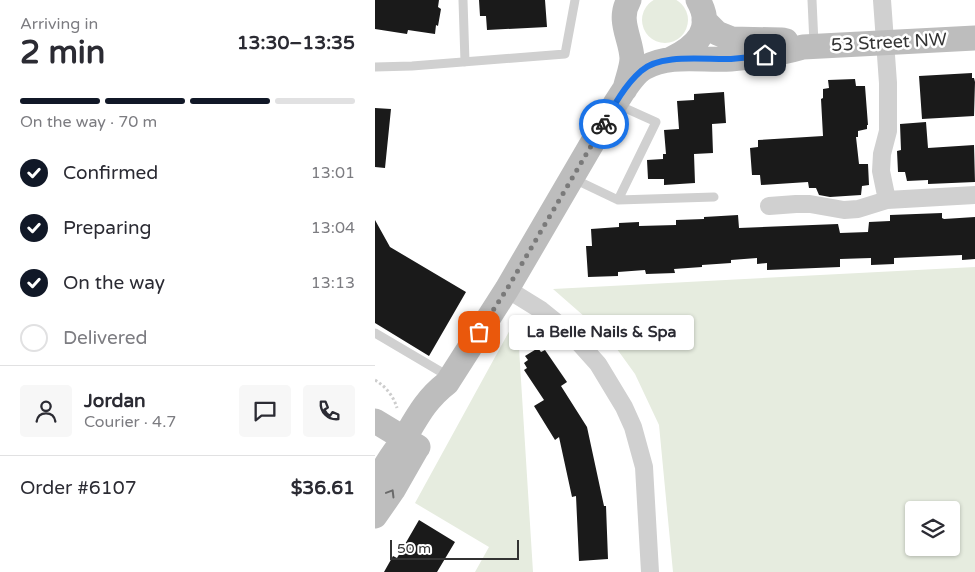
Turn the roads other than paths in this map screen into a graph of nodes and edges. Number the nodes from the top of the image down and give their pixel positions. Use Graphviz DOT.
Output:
graph roads {
  1 [pos="463,0"];
  2 [pos="575,0"];
  3 [pos="812,0"];
  4 [pos="882,0"];
  5 [pos="624,2"];
  6 [pos="701,10"];
  7 [pos="975,38"];
  8 [pos="884,42"];
  9 [pos="809,47"];
  10 [pos="671,60"];
  11 [pos="465,62"];
  12 [pos="375,67"];
  13 [pos="620,96"];
  14 [pos="572,177"];
  15 [pos="975,195"];
  16 [pos="714,197"];
  17 [pos="617,200"];
  18 [pos="887,200"];
  19 [pos="769,206"];
  20 [pos="507,289"];
  21 [pos="375,333"];
  22 [pos="449,381"];
  23 [pos="375,421"];
  24 [pos="411,442"];
  25 [pos="390,460"];
  26 [pos="375,486"];
  27 [pos="375,516"];
  28 [pos="650,572"];
  1 -- 11 [label="lane"];
  2 -- 11 [label="lane"];
  3 -- 9 [label="lane"];
  4 -- 8 [label="street"];
  5 -- 13 [label="street"];
  6 -- 9 [label="street, 53 Street NW"];
  6 -- 10 [label="street"];
  7 -- 8 [label="street, 53 Street NW"];
  8 -- 9 [label="street, 53 Street NW"];
  8 -- 18 [label="street"];
  9 -- 10 [label="street, 53 Street NW"];
  10 -- 13 [label="street"];
  11 -- 12 [label="lane"];
  13 -- 14 [label="street"];
  13 -- 17 [label="lane"];
  14 -- 17 [label="lane"];
  14 -- 20 [label="street"];
  15 -- 18 [label="street"];
  16 -- 17 [label="lane"];
  18 -- 19 [label="street"];
  20 -- 22 [label="street"];
  20 -- 28 [label="street"];
  21 -- 22 [label="lane"];
  22 -- 24 [label="street"];
  23 -- 24 [label="street"];
  24 -- 25 [label="street"];
  25 -- 26 [label="street"];
  27 -- 25 [label="street, one-way"];
}
